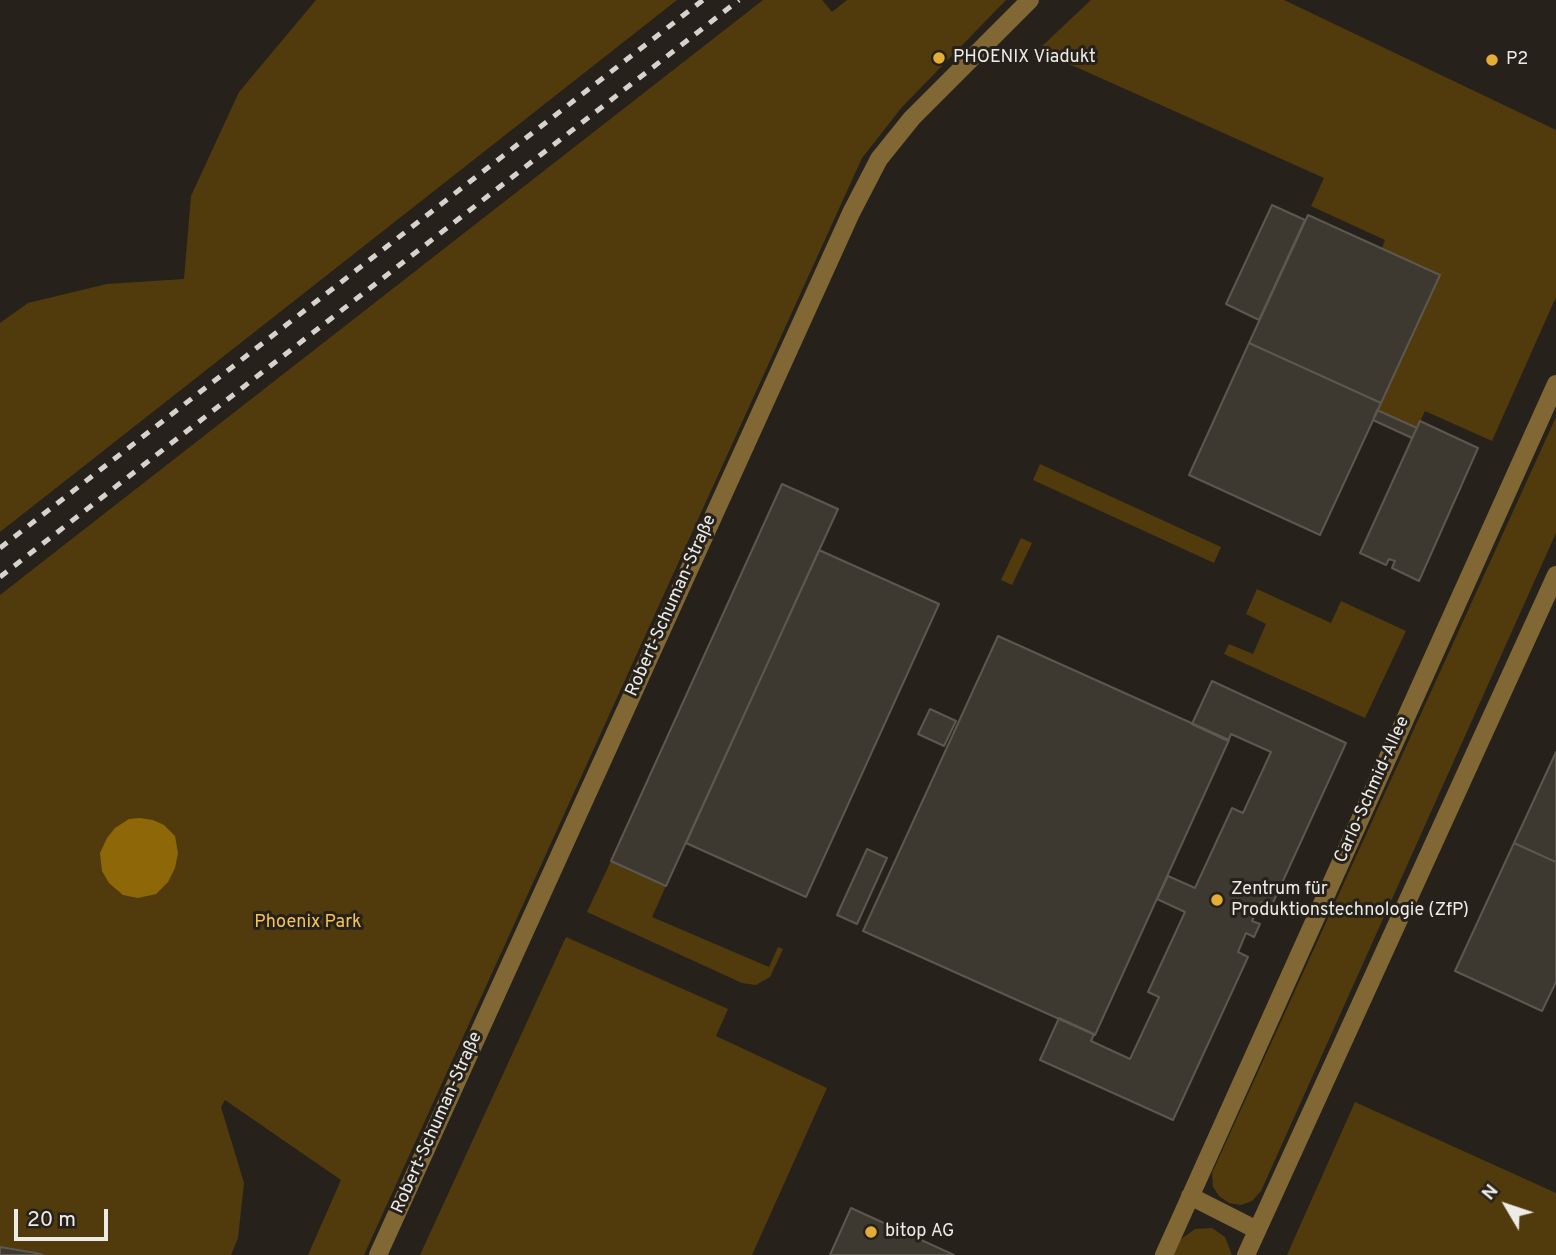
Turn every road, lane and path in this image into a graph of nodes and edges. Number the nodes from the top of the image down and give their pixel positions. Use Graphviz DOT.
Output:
graph roads {
  1 [pos="1030,0"];
  2 [pos="1556,384"];
  3 [pos="1556,575"];
  4 [pos="1190,1195"];
  5 [pos="1257,1230"];
  6 [pos="378,1255"];
  7 [pos="1164,1255"];
  8 [pos="1246,1255"];
  1 -- 6 [label="street, Robert-Schuman-Straße"];
  2 -- 4 [label="street, Carlo-Schmid-Allee"];
  3 -- 5 [label="street"];
  4 -- 5 [label="street"];
  4 -- 7 [label="street, Carlo-Schmid-Allee"];
  5 -- 8 [label="street"];
}
